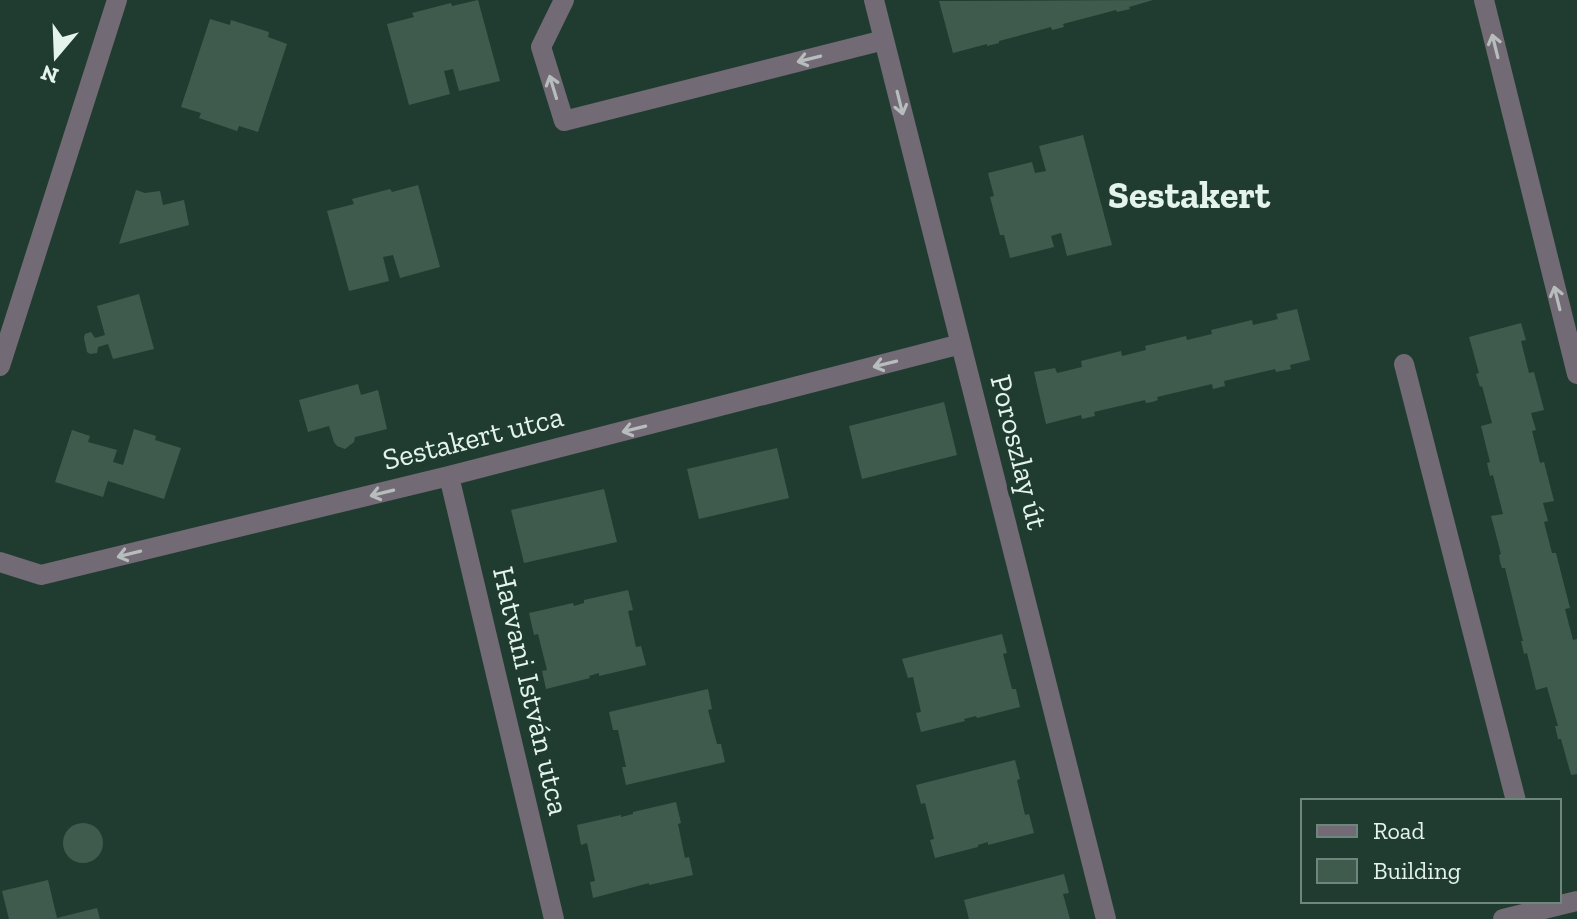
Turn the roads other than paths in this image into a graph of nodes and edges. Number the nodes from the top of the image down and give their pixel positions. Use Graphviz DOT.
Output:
graph roads {
  1 [pos="117,0"];
  2 [pos="564,0"];
  3 [pos="874,0"];
  4 [pos="1484,0"];
  5 [pos="884,40"];
  6 [pos="961,344"];
  7 [pos="1404,364"];
  8 [pos="0,366"];
  9 [pos="1577,374"];
  10 [pos="449,476"];
  11 [pos="0,562"];
  12 [pos="1515,799"];
  13 [pos="1542,905"];
  14 [pos="554,919"];
  15 [pos="1106,919"];
  16 [pos="1503,919"];
  1 -- 8 [label="street"];
  5 -- 2 [label="street, one-way"];
  3 -- 5 [label="street, Poroszlay út"];
  9 -- 4 [label="street, one-way"];
  5 -- 6 [label="street, Poroszlay út, one-way"];
  6 -- 10 [label="street, Sestakert utca, one-way"];
  6 -- 15 [label="street, Poroszlay út"];
  7 -- 12 [label="street"];
  10 -- 11 [label="street, Sestakert utca, one-way"];
  10 -- 14 [label="street, Hatvani István utca"];
  13 -- 16 [label="street"];
}
